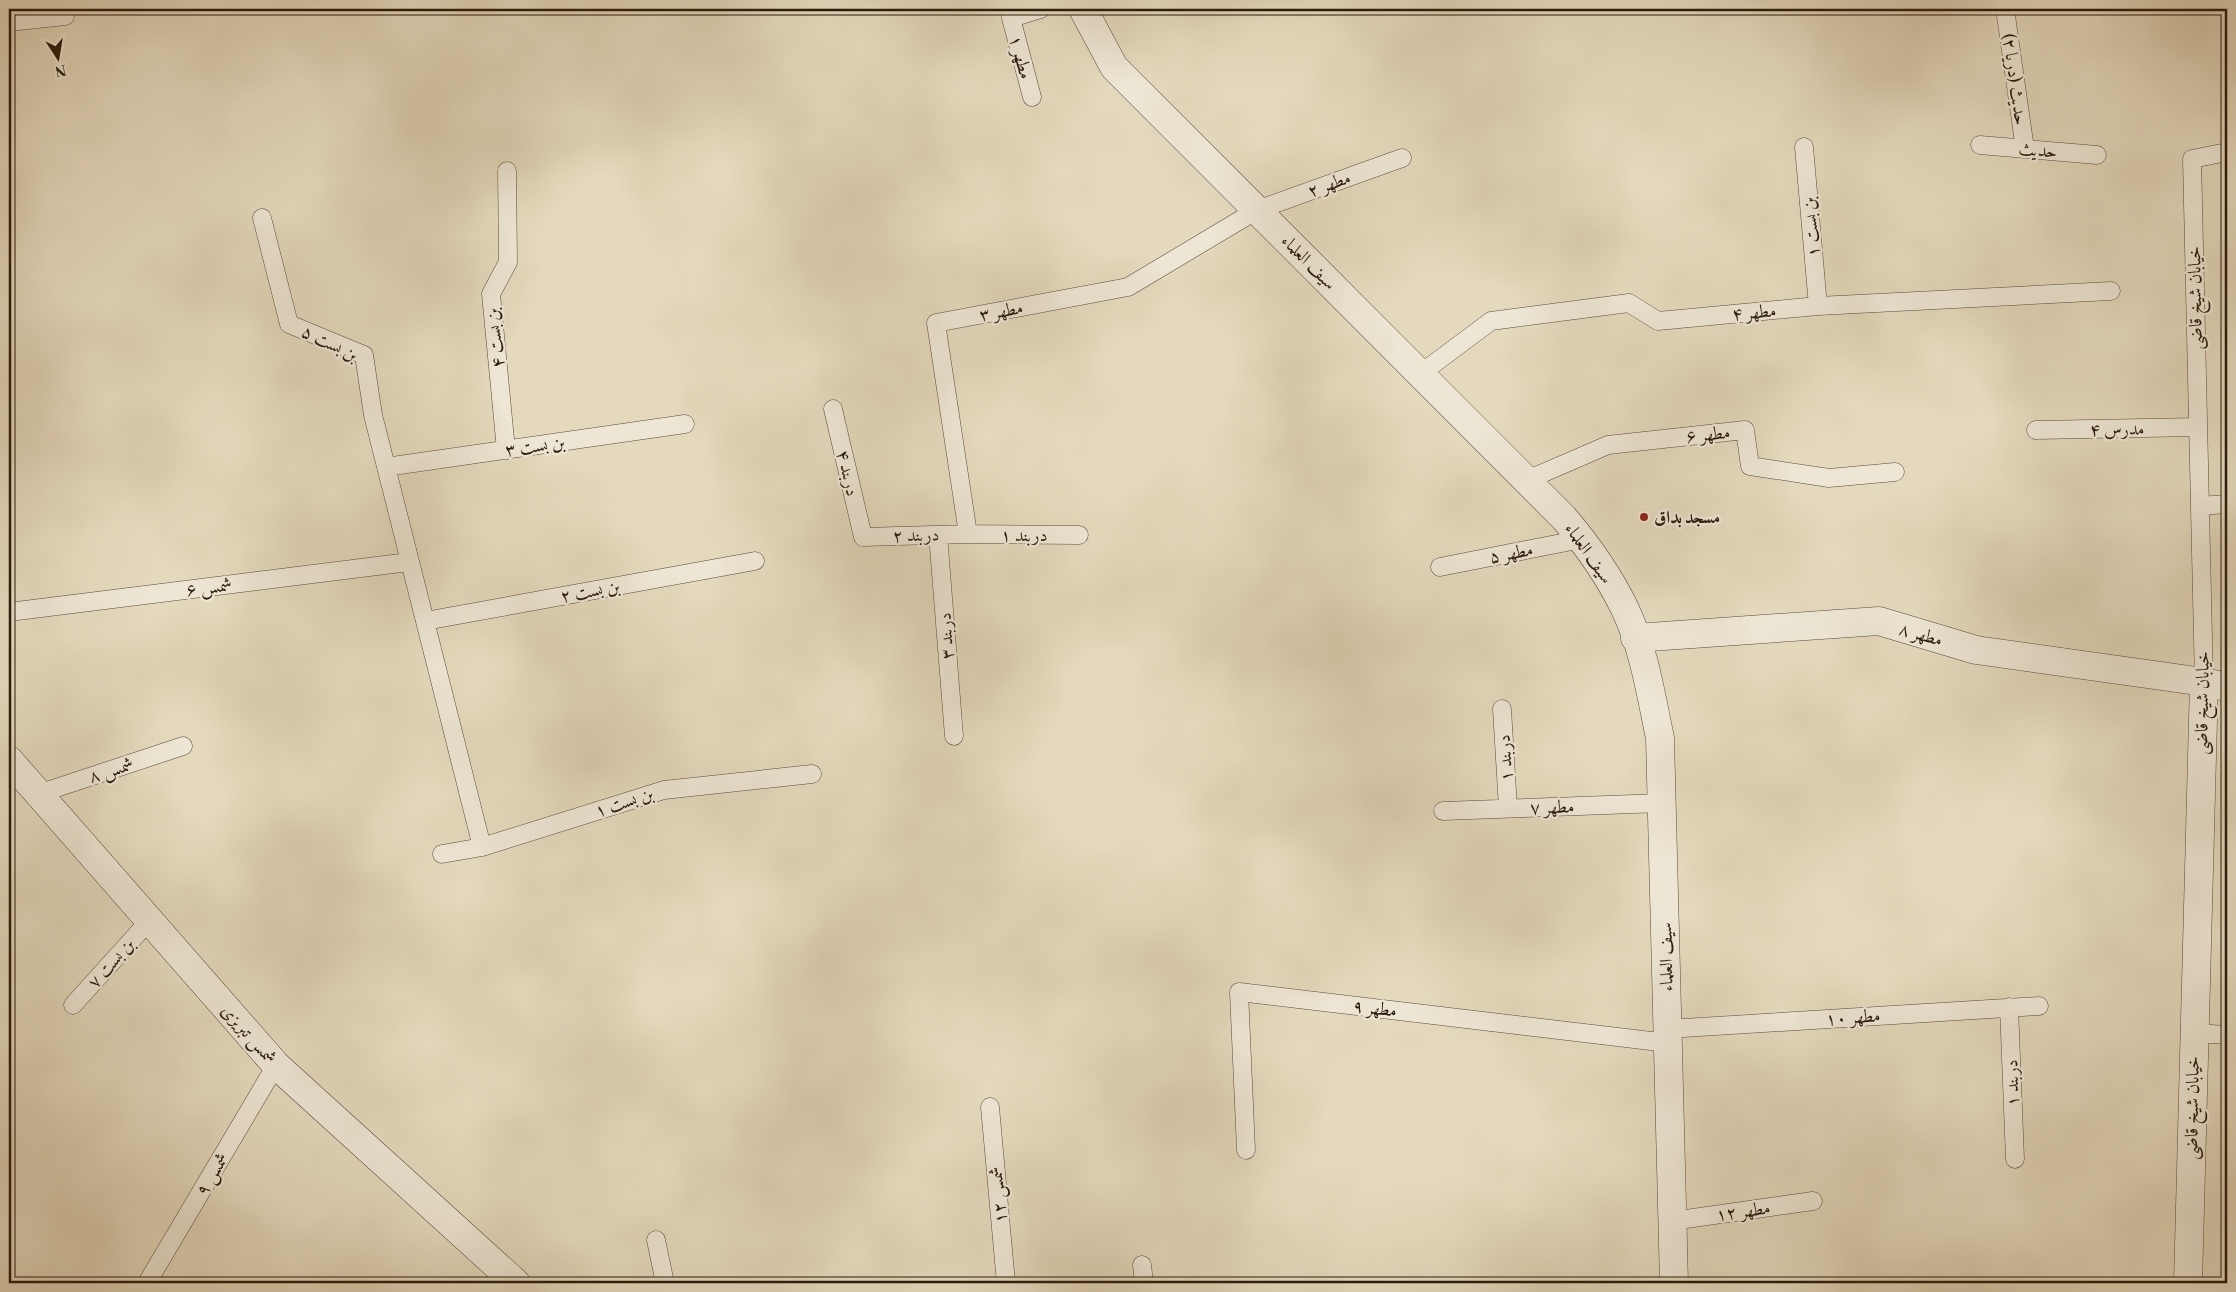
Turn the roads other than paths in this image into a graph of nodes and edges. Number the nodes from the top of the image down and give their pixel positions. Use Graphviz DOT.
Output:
graph roads {
  1 [pos="1041,9"];
  2 [pos="1083,9"];
  3 [pos="2005,9"];
  4 [pos="65,16"];
  5 [pos="9,22"];
  6 [pos="1032,97"];
  7 [pos="1980,145"];
  8 [pos="1804,147"];
  9 [pos="2025,149"];
  10 [pos="2227,152"];
  11 [pos="2097,155"];
  12 [pos="1402,158"];
  13 [pos="506,171"];
  14 [pos="1257,210"];
  15 [pos="262,218"];
  16 [pos="2111,291"];
  17 [pos="1818,306"];
  18 [pos="1420,374"];
  19 [pos="833,409"];
  20 [pos="684,424"];
  21 [pos="2198,428"];
  22 [pos="2036,430"];
  23 [pos="506,450"];
  24 [pos="386,467"];
  25 [pos="1895,472"];
  26 [pos="1527,480"];
  27 [pos="2227,504"];
  28 [pos="2200,506"];
  29 [pos="968,534"];
  30 [pos="938,535"];
  31 [pos="1079,535"];
  32 [pos="863,537"];
  33 [pos="1582,539"];
  34 [pos="755,560"];
  35 [pos="409,562"];
  36 [pos="1440,567"];
  37 [pos="9,612"];
  38 [pos="425,621"];
  39 [pos="1636,638"];
  40 [pos="2216,685"];
  41 [pos="1502,708"];
  42 [pos="954,736"];
  43 [pos="183,746"];
  44 [pos="9,760"];
  45 [pos="812,774"];
  46 [pos="38,794"];
  47 [pos="1662,803"];
  48 [pos="1508,808"];
  49 [pos="1443,811"];
  50 [pos="482,847"];
  51 [pos="442,854"];
  52 [pos="149,921"];
  53 [pos="73,1005"];
  54 [pos="2039,1006"];
  55 [pos="2008,1007"];
  56 [pos="2194,1033"];
  57 [pos="2227,1034"];
  58 [pos="1668,1036"];
  59 [pos="276,1065"];
  60 [pos="990,1107"];
  61 [pos="1246,1150"];
  62 [pos="2015,1159"];
  63 [pos="1813,1202"];
  64 [pos="1672,1221"];
  65 [pos="656,1240"];
  66 [pos="1142,1265"];
  67 [pos="147,1283"];
  68 [pos="516,1283"];
  69 [pos="664,1283"];
  70 [pos="1006,1283"];
  71 [pos="1144,1283"];
  72 [pos="1674,1283"];
  73 [pos="2188,1283"];
  1 -- 6 [label="lane, مطهر ۱"];
  2 -- 14 [label="street, سیف العلماء"];
  3 -- 9 [label="lane, حدیث (دریا ۲)"];
  4 -- 5 [label="lane"];
  7 -- 9 [label="lane, حدیث"];
  8 -- 17 [label="lane, بن بست ۱"];
  9 -- 11 [label="lane, حدیث"];
  10 -- 21 [label="lane, خیابان شیخ قاضی"];
  12 -- 14 [label="lane, مطهر ۲"];
  13 -- 23 [label="lane, بن بست ۴"];
  14 -- 18 [label="street, سیف العلماء"];
  14 -- 29 [label="lane, مطهر ۳"];
  15 -- 24 [label="lane, بن بست ۵"];
  16 -- 17 [label="lane, مطهر ۴"];
  17 -- 18 [label="lane, مطهر ۴"];
  18 -- 26 [label="street, سیف العلماء"];
  19 -- 32 [label="lane, دربند ۴"];
  20 -- 23 [label="lane, بن بست ۳"];
  21 -- 22 [label="lane, مدرس ۴"];
  21 -- 28 [label="lane, خیابان شیخ قاضی"];
  23 -- 24 [label="lane, بن بست ۳"];
  24 -- 35 [label="lane"];
  25 -- 26 [label="lane, مطهر ۶"];
  26 -- 33 [label="street, سیف العلماء"];
  27 -- 28 [label="lane"];
  28 -- 40 [label="lane, خیابان شیخ قاضی"];
  29 -- 30 [label="lane, دربند ۲"];
  29 -- 31 [label="lane, دربند ۱"];
  30 -- 32 [label="lane, دربند ۲"];
  30 -- 42 [label="lane, دربند ۳"];
  33 -- 36 [label="lane, مطهر ۵"];
  33 -- 39 [label="street, سیف العلماء"];
  34 -- 38 [label="lane, بن بست ۲"];
  35 -- 37 [label="lane, شمس ۶"];
  35 -- 38 [label="lane"];
  38 -- 50 [label="lane"];
  39 -- 40 [label="street, مطهر ۸"];
  39 -- 47 [label="street, سیف العلماء"];
  40 -- 56 [label="street, خیابان شیخ قاضی"];
  41 -- 48 [label="lane, دربند ۱"];
  43 -- 46 [label="lane, شمس ۸"];
  44 -- 46 [label="street, شمس تبریزی"];
  45 -- 50 [label="lane, بن بست ۱"];
  46 -- 52 [label="street, شمس تبریزی"];
  47 -- 48 [label="lane, مطهر ۷"];
  47 -- 58 [label="street, سیف العلماء"];
  48 -- 49 [label="lane, مطهر ۷"];
  50 -- 51 [label="lane, بن بست ۱"];
  52 -- 53 [label="lane, بن بست ۷"];
  52 -- 59 [label="street, شمس تبریزی"];
  54 -- 55 [label="lane, مطهر ۱۰"];
  55 -- 58 [label="lane, مطهر ۱۰"];
  55 -- 62 [label="lane, دربند ۱"];
  56 -- 57 [label="lane"];
  56 -- 73 [label="street, خیابان شیخ قاضی"];
  58 -- 61 [label="lane, مطهر ۹"];
  58 -- 64 [label="street, سیف العلماء"];
  59 -- 67 [label="lane, شمس ۹"];
  59 -- 68 [label="street, شمس تبریزی"];
  60 -- 70 [label="lane, شمس ۱۲"];
  63 -- 64 [label="lane, مطهر ۱۲"];
  64 -- 72 [label="street, سیف العلماء"];
  65 -- 69 [label="lane"];
  66 -- 71 [label="lane"];
}
